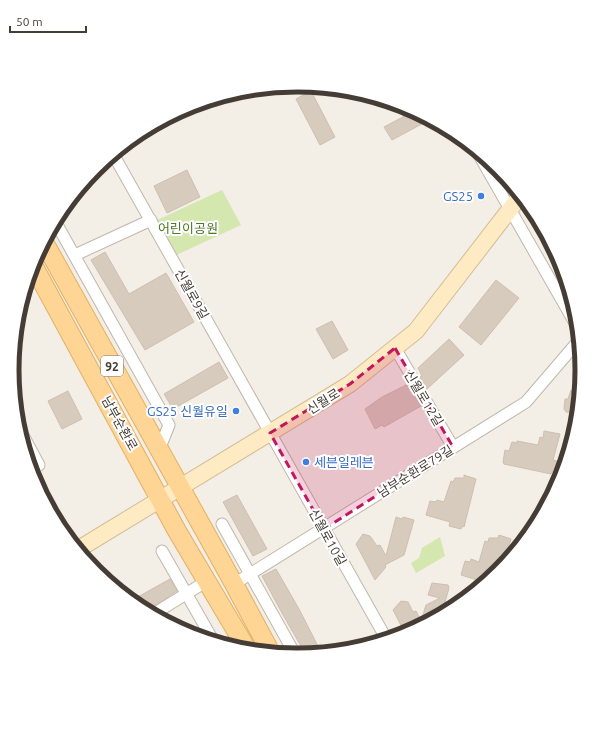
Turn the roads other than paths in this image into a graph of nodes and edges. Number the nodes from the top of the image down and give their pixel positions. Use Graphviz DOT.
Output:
graph roads {
  1 [pos="116,159"];
  2 [pos="484,164"];
  3 [pos="517,200"];
  4 [pos="509,210"];
  5 [pos="151,220"];
  6 [pos="59,226"];
  7 [pos="47,248"];
  8 [pos="75,255"];
  9 [pos="35,278"];
  10 [pos="571,316"];
  11 [pos="575,345"];
  12 [pos="395,348"];
  13 [pos="270,434"];
  14 [pos="30,447"];
  15 [pos="453,447"];
  16 [pos="159,450"];
  17 [pos="36,467"];
  18 [pos="180,489"];
  19 [pos="161,500"];
  20 [pos="222,524"];
  21 [pos="324,529"];
  22 [pos="82,547"];
  23 [pos="162,551"];
  24 [pos="251,574"];
  25 [pos="207,581"];
  26 [pos="234,584"];
  27 [pos="187,594"];
  28 [pos="158,612"];
  29 [pos="210,635"];
  30 [pos="384,635"];
  31 [pos="235,642"];
  32 [pos="268,647"];
  33 [pos="292,649"];
  1 -- 5 [label="street, 신월로9길"];
  2 -- 4 [label="street"];
  3 -- 4 [label="main road, 신월로"];
  4 -- 10 [label="street"];
  4 -- 12 [label="main road, 신월로"];
  5 -- 8 [label="street"];
  5 -- 13 [label="street, 신월로9길"];
  6 -- 8 [label="street, 남부순환로"];
  7 -- 16 [label="main road, 남부순환로 / 92"];
  8 -- 16 [label="street, 남부순환로"];
  9 -- 19 [label="main road, 남부순환로 / 92"];
  11 -- 15 [label="street, 남부순환로79길"];
  12 -- 13 [label="main road, 신월로"];
  12 -- 15 [label="street, 신월로12길"];
  13 -- 18 [label="main road, 신월로"];
  13 -- 21 [label="street, 신월로10길"];
  14 -- 17 [label="street"];
  15 -- 21 [label="street, 남부순환로79길"];
  16 -- 18 [label="main road, 남부순환로 / 92"];
  18 -- 19 [label="main road, 신월로"];
  18 -- 26 [label="main road, 남부순환로 / 92"];
  19 -- 22 [label="main road, 신월로"];
  19 -- 25 [label="main road, 남부순환로 / 92"];
  20 -- 24 [label="street"];
  21 -- 24 [label="street, 남부순환로79길"];
  21 -- 30 [label="street, 신월로10길"];
  23 -- 27 [label="street"];
  24 -- 26 [label="street, 남부순환로79길"];
  24 -- 33 [label="street"];
  25 -- 27 [label="street"];
  25 -- 31 [label="main road, 남부순환로 / 92"];
  26 -- 32 [label="main road, 남부순환로 / 92"];
  27 -- 28 [label="street"];
  27 -- 29 [label="street"];
}
